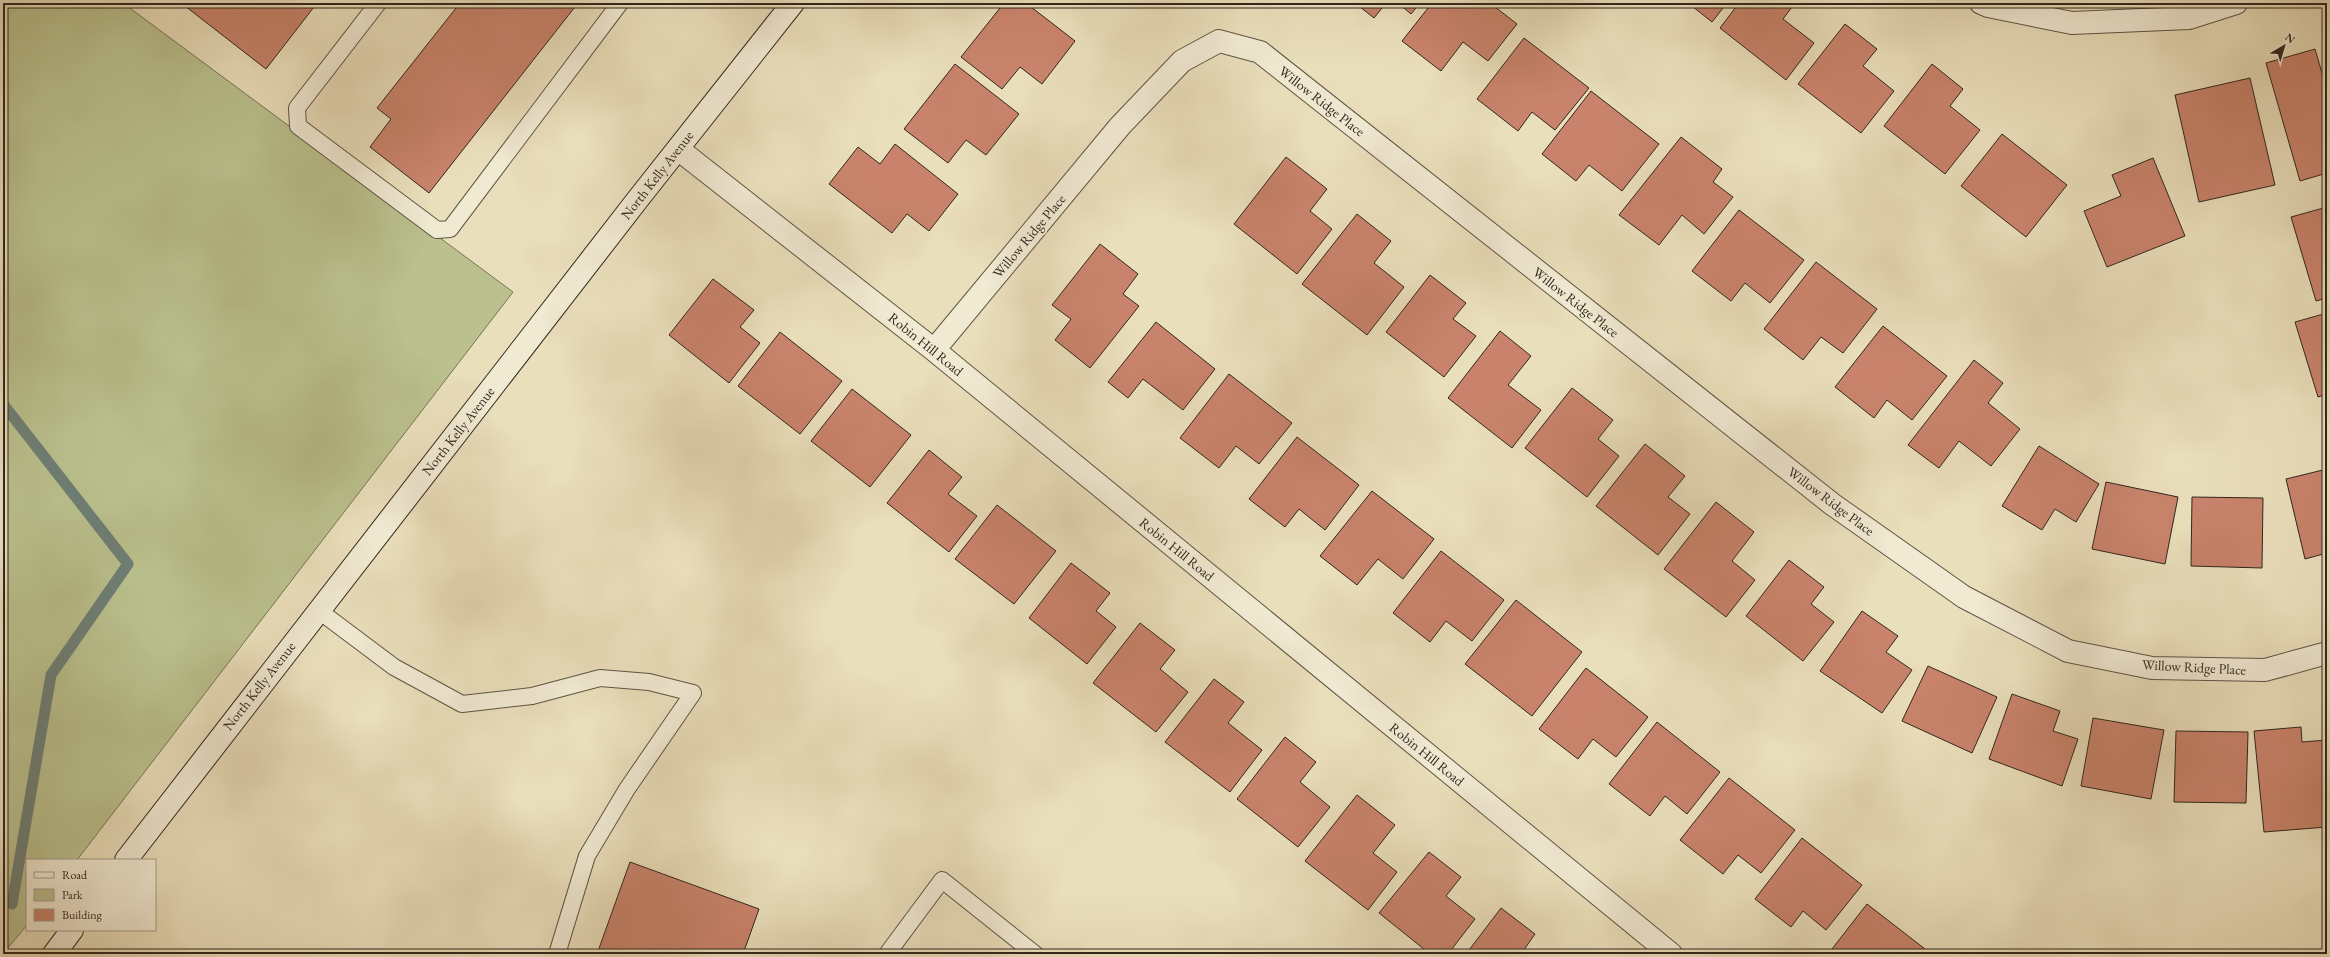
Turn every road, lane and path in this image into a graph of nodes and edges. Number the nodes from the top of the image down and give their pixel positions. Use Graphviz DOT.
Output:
graph roads {
  1 [pos="378,3"];
  2 [pos="620,3"];
  3 [pos="793,3"];
  4 [pos="1981,3"];
  5 [pos="2236,3"];
  6 [pos="678,149"];
  7 [pos="934,350"];
  8 [pos="318,610"];
  9 [pos="2327,653"];
  10 [pos="127,859"];
  11 [pos="71,931"];
  12 [pos="54,954"];
  13 [pos="556,954"];
  14 [pos="887,954"];
  15 [pos="1035,954"];
  16 [pos="1671,954"];
  1 -- 2 [label="lane"];
  3 -- 6 [label="street, North Kelly Avenue"];
  4 -- 5 [label="street"];
  6 -- 7 [label="street, Robin Hill Road"];
  6 -- 8 [label="street, North Kelly Avenue"];
  7 -- 9 [label="street, Willow Ridge Place"];
  7 -- 16 [label="street, Robin Hill Road"];
  8 -- 10 [label="street, North Kelly Avenue"];
  8 -- 13 [label="lane"];
  11 -- 12 [label="street"];
  14 -- 15 [label="lane"];
}
